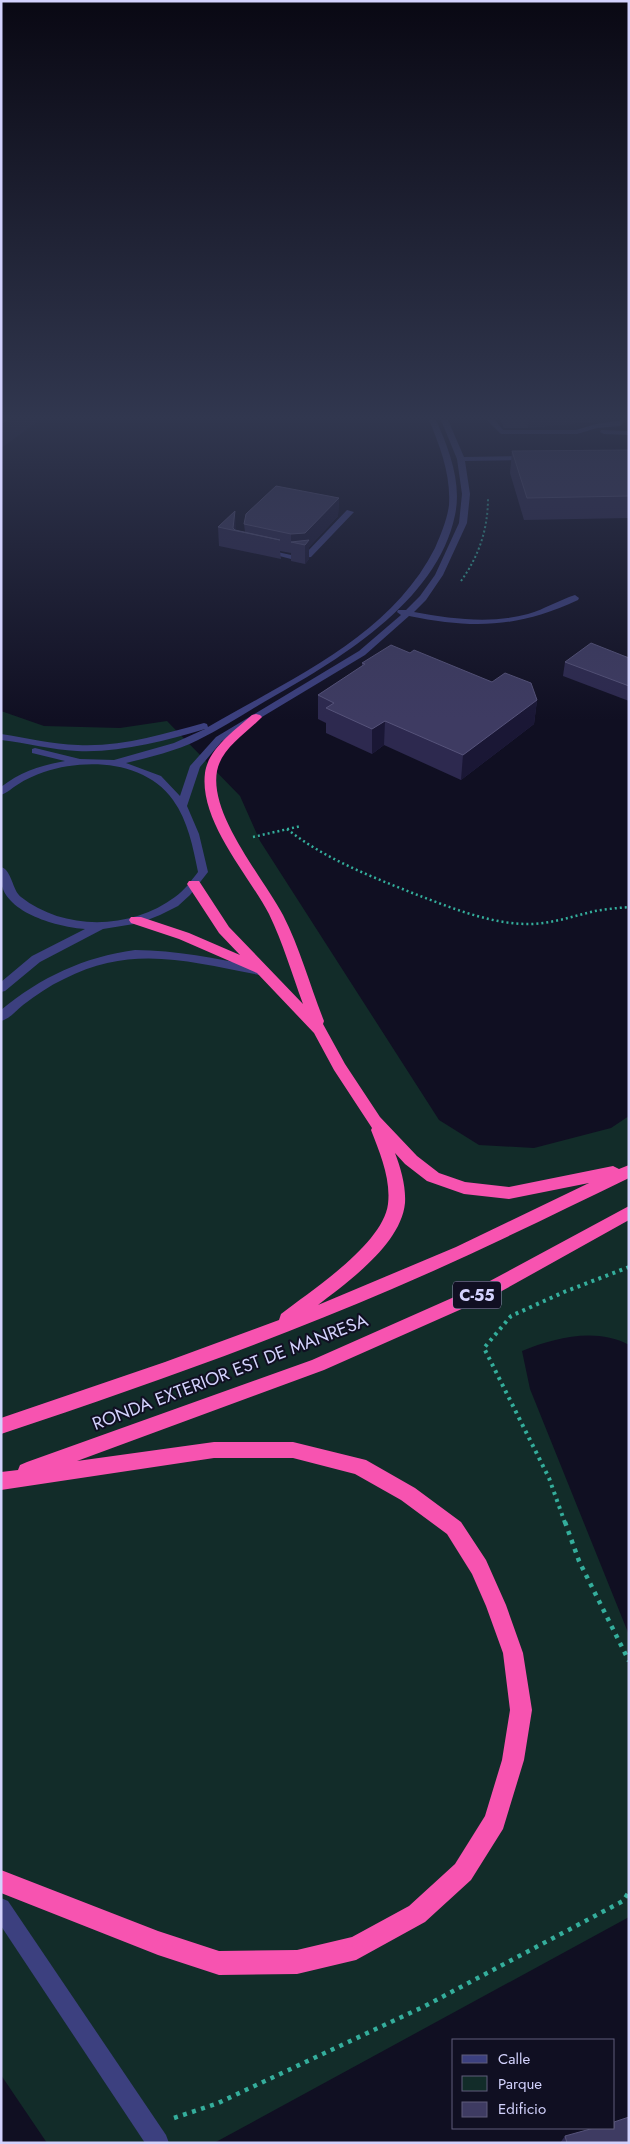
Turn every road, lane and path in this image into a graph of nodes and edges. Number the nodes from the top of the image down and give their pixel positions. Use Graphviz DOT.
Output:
graph roads {
  1 [pos="342,520"];
  2 [pos="449,520"];
  3 [pos="463,520"];
  4 [pos="256,549"];
  5 [pos="575,598"];
  6 [pos="394,610"];
  7 [pos="408,613"];
  8 [pos="230,717"];
  9 [pos="256,717"];
  10 [pos="1,737"];
  11 [pos="1,742"];
  12 [pos="79,761"];
  13 [pos="114,763"];
  14 [pos="1,792"];
  15 [pos="182,805"];
  16 [pos="301,826"];
  17 [pos="287,829"];
  18 [pos="233,841"];
  19 [pos="1,870"];
  20 [pos="194,884"];
  21 [pos="629,907"];
  22 [pos="136,920"];
  23 [pos="101,925"];
  24 [pos="266,972"];
  25 [pos="1,988"];
  26 [pos="1,1017"];
  27 [pos="320,1030"];
  28 [pos="375,1121"];
  29 [pos="629,1170"];
  30 [pos="629,1212"];
  31 [pos="629,1267"];
  32 [pos="276,1328"];
  33 [pos="1,1426"];
  34 [pos="1,1480"];
  35 [pos="629,1661"];
  36 [pos="1,1881"];
  37 [pos="629,1892"];
  38 [pos="1,1908"];
  39 [pos="153,2135"];
  1 -- 4 [label="street"];
  2 -- 6 [label="street"];
  3 -- 7 [label="street"];
  5 -- 7 [label="street"];
  6 -- 7 [label="street"];
  6 -- 8 [label="street"];
  7 -- 9 [label="street"];
  8 -- 10 [label="street"];
  8 -- 13 [label="street"];
  9 -- 15 [label="street"];
  9 -- 18 [label="highway"];
  11 -- 12 [label="street"];
  12 -- 13 [label="street"];
  12 -- 14 [label="street"];
  13 -- 15 [label="street"];
  15 -- 20 [label="street"];
  16 -- 17 [label="path"];
  17 -- 18 [label="path"];
  17 -- 21 [label="path"];
  18 -- 27 [label="highway"];
  19 -- 23 [label="street"];
  20 -- 22 [label="street"];
  20 -- 24 [label="highway"];
  22 -- 23 [label="street"];
  22 -- 24 [label="highway"];
  23 -- 25 [label="street"];
  24 -- 26 [label="street"];
  24 -- 27 [label="highway"];
  27 -- 28 [label="highway"];
  28 -- 29 [label="highway"];
  28 -- 32 [label="highway"];
  29 -- 32 [label="highway, RONDA EXTERIOR EST DE MANRESA / C-55"];
  30 -- 34 [label="highway, RONDA EXTERIOR EST DE MANRESA / C-55"];
  31 -- 35 [label="path"];
  32 -- 33 [label="highway, C-55"];
  34 -- 36 [label="highway"];
  37 -- 39 [label="path"];
  38 -- 39 [label="street"];
}
